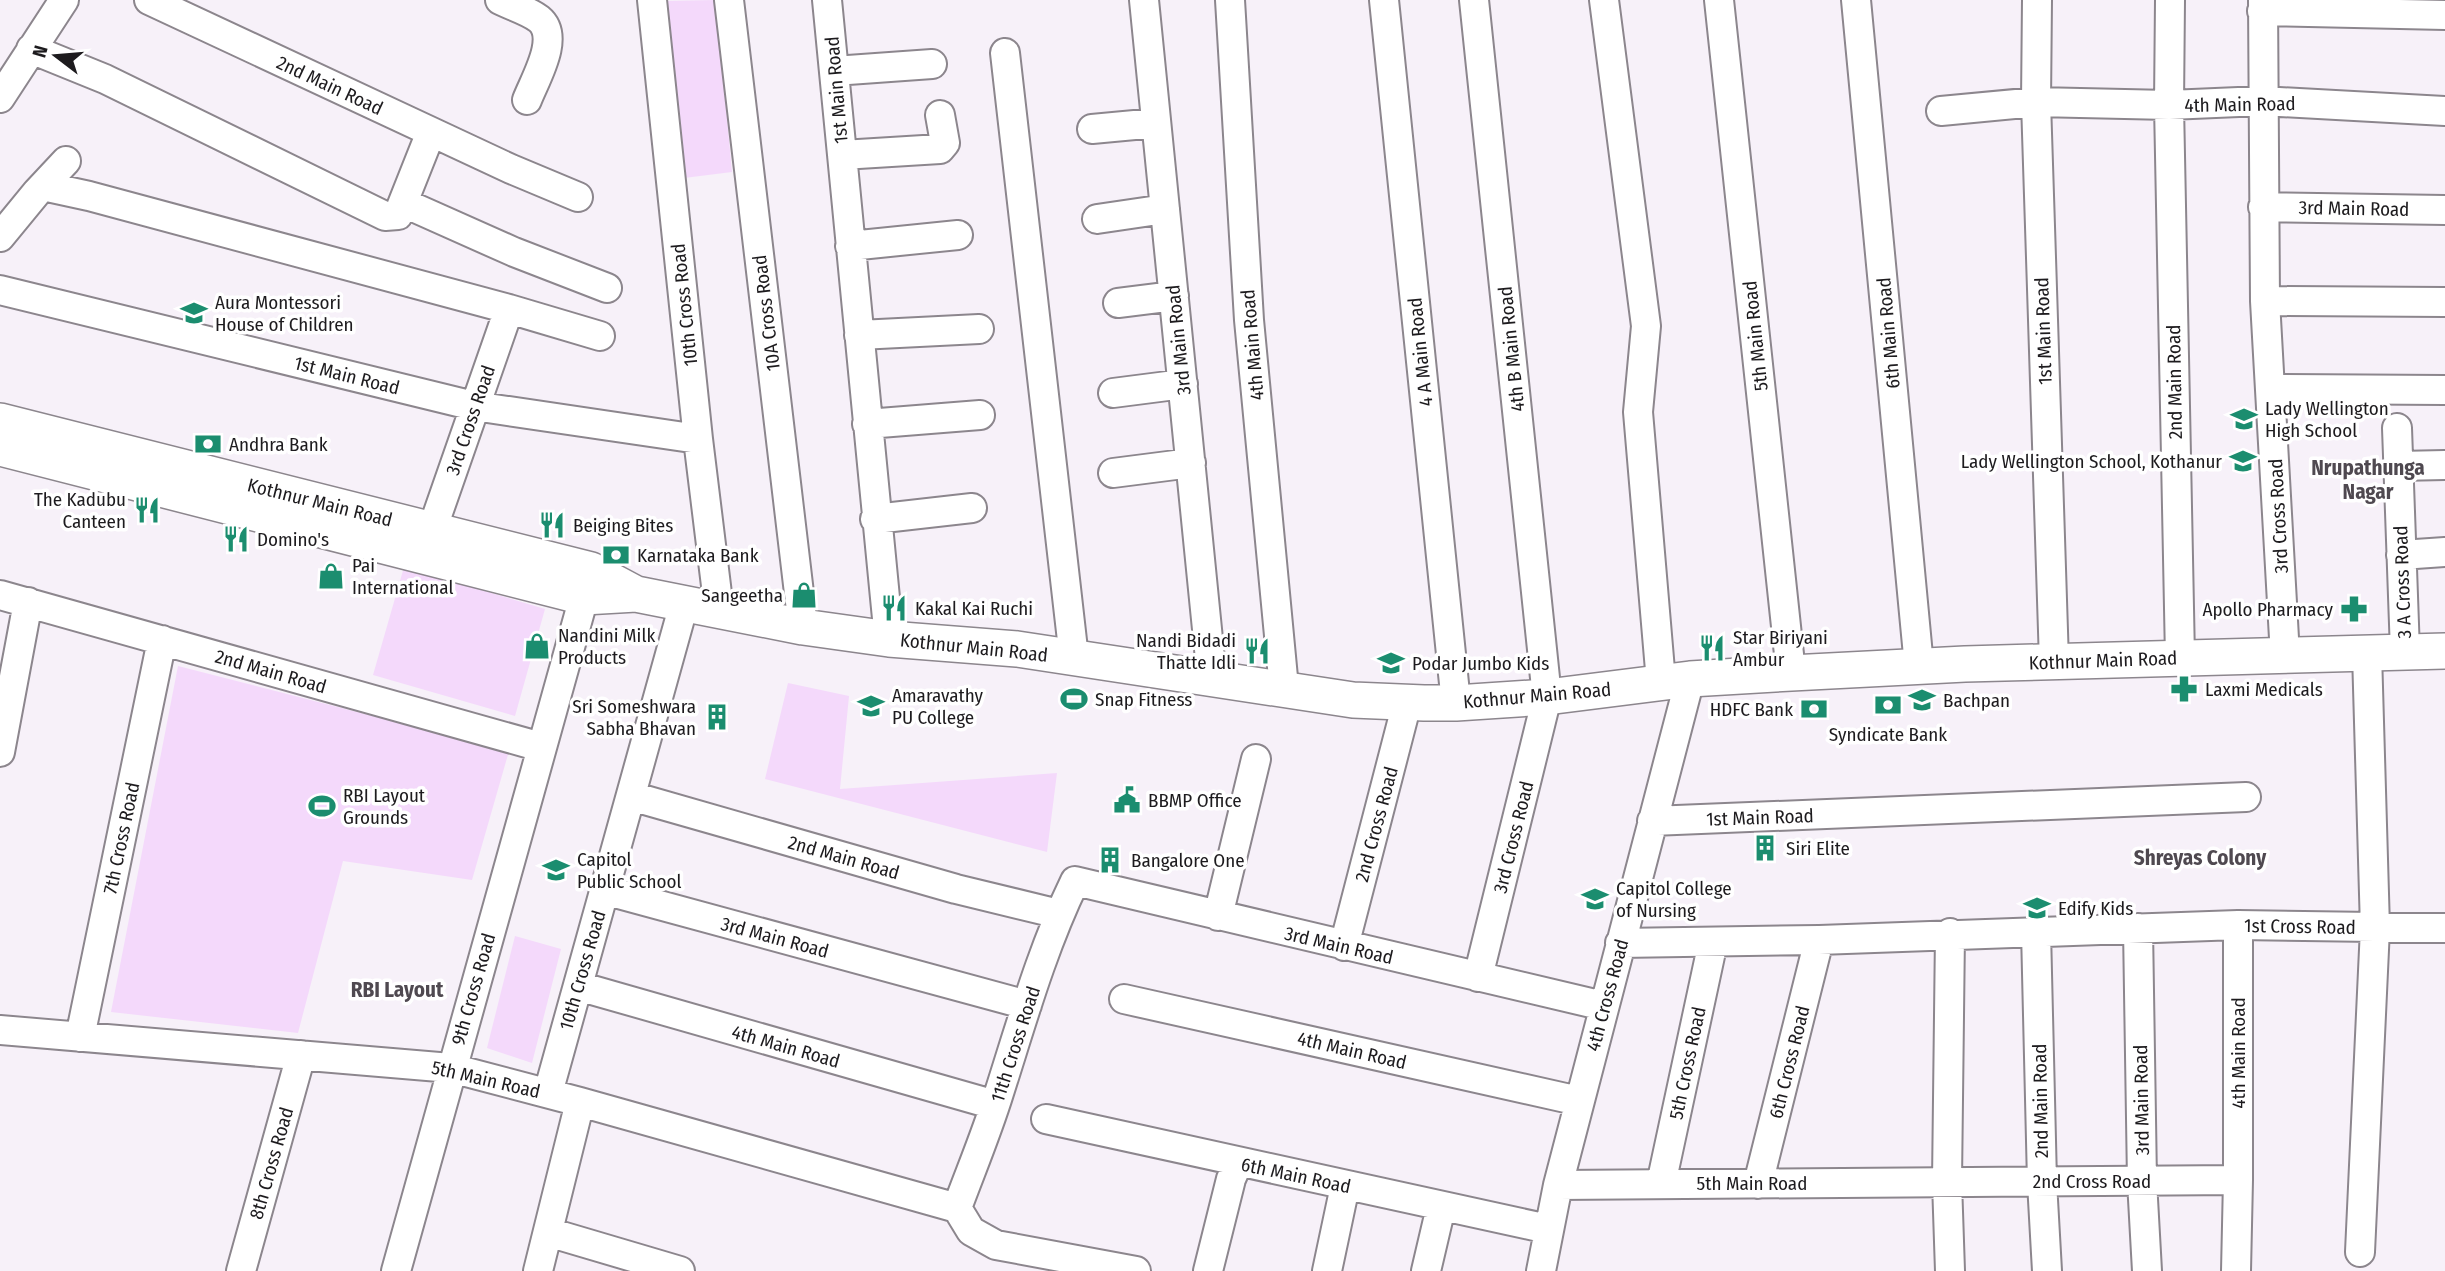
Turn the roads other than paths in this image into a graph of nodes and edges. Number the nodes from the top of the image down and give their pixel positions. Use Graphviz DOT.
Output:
graph roads {
  1 [pos="64,0"];
  2 [pos="149,0"];
  3 [pos="500,0"];
  4 [pos="652,0"];
  5 [pos="729,0"];
  6 [pos="827,0"];
  7 [pos="1144,0"];
  8 [pos="1230,0"];
  9 [pos="1384,0"];
  10 [pos="1474,0"];
  11 [pos="1604,0"];
  12 [pos="1719,0"];
  13 [pos="1856,0"];
  14 [pos="2038,0"];
  15 [pos="2170,0"];
  16 [pos="2262,6"];
  17 [pos="2445,15"];
  18 [pos="31,49"];
  19 [pos="1005,53"];
  20 [pos="932,64"];
  21 [pos="834,71"];
  22 [pos="0,97"];
  23 [pos="527,100"];
  24 [pos="2262,101"];
  25 [pos="2036,102"];
  26 [pos="2169,105"];
  27 [pos="1941,111"];
  28 [pos="2445,111"];
  29 [pos="940,115"];
  30 [pos="1157,123"];
  31 [pos="1092,129"];
  32 [pos="431,132"];
  33 [pos="842,155"];
  34 [pos="66,161"];
  35 [pos="43,186"];
  36 [pos="578,197"];
  37 [pos="2263,207"];
  38 [pos="1165,209"];
  39 [pos="399,210"];
  40 [pos="2445,210"];
  41 [pos="1097,219"];
  42 [pos="958,235"];
  43 [pos="0,237"];
  44 [pos="850,246"];
  45 [pos="607,288"];
  46 [pos="0,290"];
  47 [pos="1174,296"];
  48 [pos="2265,301"];
  49 [pos="2445,302"];
  50 [pos="1118,303"];
  51 [pos="509,309"];
  52 [pos="979,329"];
  53 [pos="859,335"];
  54 [pos="600,336"];
  55 [pos="1183,384"];
  56 [pos="2271,389"];
  57 [pos="2445,390"];
  58 [pos="1113,393"];
  59 [pos="474,406"];
  60 [pos="980,415"];
  61 [pos="0,421"];
  62 [pos="867,424"];
  63 [pos="2397,428"];
  64 [pos="698,439"];
  65 [pos="0,448"];
  66 [pos="1191,463"];
  67 [pos="2445,465"];
  68 [pos="2398,466"];
  69 [pos="1113,473"];
  70 [pos="972,508"];
  71 [pos="876,519"];
  72 [pos="432,530"];
  73 [pos="2445,552"];
  74 [pos="2401,555"];
  75 [pos="588,584"];
  76 [pos="0,595"];
  77 [pos="28,603"];
  78 [pos="684,604"];
  79 [pos="719,610"];
  80 [pos="803,627"];
  81 [pos="889,639"];
  82 [pos="162,640"];
  83 [pos="2445,651"];
  84 [pos="2405,652"];
  85 [pos="2367,653"];
  86 [pos="2286,656"];
  87 [pos="1074,658"];
  88 [pos="2180,658"];
  89 [pos="2054,662"];
  90 [pos="1919,666"];
  91 [pos="1791,673"];
  92 [pos="1212,679"];
  93 [pos="1675,681"];
  94 [pos="1284,688"];
  95 [pos="1548,697"];
  96 [pos="1407,703"];
  97 [pos="1456,704"];
  98 [pos="541,747"];
  99 [pos="0,752"];
  100 [pos="1256,759"];
  101 [pos="631,796"];
  102 [pos="2246,797"];
  103 [pos="1652,821"];
  104 [pos="1075,881"];
  105 [pos="604,890"];
  106 [pos="1059,914"];
  107 [pos="1218,916"];
  108 [pos="2238,925"];
  109 [pos="2138,928"];
  110 [pos="2375,928"];
  111 [pos="2445,928"];
  112 [pos="2036,931"];
  113 [pos="1951,933"];
  114 [pos="1819,940"];
  115 [pos="1713,942"];
  116 [pos="1620,943"];
  117 [pos="1344,946"];
  118 [pos="1478,977"];
  119 [pos="578,986"];
  120 [pos="1124,999"];
  121 [pos="1027,1005"];
  122 [pos="1604,1006"];
  123 [pos="0,1030"];
  124 [pos="80,1037"];
  125 [pos="301,1055"];
  126 [pos="451,1068"];
  127 [pos="548,1093"];
  128 [pos="1579,1101"];
  129 [pos="580,1102"];
  130 [pos="995,1105"];
  131 [pos="1046,1119"];
  132 [pos="1238,1163"];
  133 [pos="2142,1181"];
  134 [pos="2238,1181"];
  135 [pos="1947,1182"];
  136 [pos="2042,1182"];
  137 [pos="1661,1184"];
  138 [pos="1758,1184"];
  139 [pos="1558,1185"];
  140 [pos="1345,1186"];
  141 [pos="1441,1206"];
  142 [pos="957,1208"];
  143 [pos="1548,1229"];
  144 [pos="548,1232"];
  145 [pos="2360,1252"];
  146 [pos="241,1271"];
  147 [pos="396,1271"];
  148 [pos="538,1271"];
  149 [pos="680,1271"];
  150 [pos="1136,1271"];
  151 [pos="1208,1271"];
  152 [pos="1327,1271"];
  153 [pos="1426,1271"];
  154 [pos="1541,1271"];
  155 [pos="1950,1271"];
  156 [pos="2047,1271"];
  157 [pos="2147,1271"];
  158 [pos="2236,1271"];
  1 -- 18 [label="street"];
  2 -- 32 [label="street, 2nd Main Road"];
  3 -- 23 [label="street"];
  4 -- 64 [label="street, 10th Cross Road"];
  5 -- 80 [label="street, 10A Cross Road"];
  6 -- 21 [label="street, 1st Main Road"];
  7 -- 30 [label="street, 3rd Main Road"];
  8 -- 94 [label="street, 4th Main Road"];
  9 -- 97 [label="street, 4 A Main Road"];
  10 -- 95 [label="street, 4th B Main Road"];
  11 -- 93 [label="street"];
  12 -- 91 [label="street, 5th Main Road"];
  13 -- 90 [label="street, 6th Main Road"];
  14 -- 25 [label="street, 1st Main Road"];
  15 -- 26 [label="street"];
  16 -- 17 [label="street"];
  16 -- 24 [label="street, 3rd Cross Road"];
  18 -- 22 [label="street"];
  18 -- 39 [label="street"];
  19 -- 87 [label="street"];
  20 -- 21 [label="street"];
  21 -- 33 [label="street, 1st Main Road"];
  24 -- 26 [label="street, 4th Main Road"];
  24 -- 28 [label="street, 4th Main Road"];
  24 -- 37 [label="street, 3rd Cross Road"];
  25 -- 26 [label="street, 4th Main Road"];
  25 -- 27 [label="street, 4th Main Road"];
  25 -- 89 [label="street, 1st Main Road"];
  26 -- 88 [label="street, 2nd Main Road"];
  29 -- 33 [label="street"];
  30 -- 31 [label="street"];
  30 -- 38 [label="street, 3rd Main Road"];
  32 -- 36 [label="street, 2nd Main Road"];
  32 -- 39 [label="street"];
  33 -- 44 [label="street, 1st Main Road"];
  34 -- 35 [label="street"];
  35 -- 43 [label="street"];
  35 -- 51 [label="street"];
  37 -- 40 [label="street, 3rd Main Road"];
  37 -- 48 [label="street, 3rd Cross Road"];
  38 -- 41 [label="street"];
  38 -- 47 [label="street, 3rd Main Road"];
  39 -- 45 [label="street"];
  42 -- 44 [label="street"];
  44 -- 53 [label="street, 1st Main Road"];
  46 -- 59 [label="street, 1st Main Road"];
  47 -- 50 [label="street"];
  47 -- 55 [label="street, 3rd Main Road"];
  48 -- 49 [label="street"];
  48 -- 56 [label="street, 3rd Cross Road"];
  51 -- 54 [label="street"];
  51 -- 59 [label="street, 3rd Cross Road"];
  52 -- 53 [label="street"];
  53 -- 62 [label="street, 1st Main Road"];
  55 -- 58 [label="street"];
  55 -- 66 [label="street, 3rd Main Road"];
  56 -- 57 [label="street"];
  56 -- 86 [label="street, 3rd Cross Road"];
  59 -- 64 [label="street, 1st Main Road"];
  59 -- 72 [label="street, 3rd Cross Road"];
  60 -- 62 [label="street"];
  61 -- 72 [label="main road, Kothnur Main Road"];
  62 -- 71 [label="street, 1st Main Road"];
  63 -- 68 [label="street, 3 A Cross Road"];
  64 -- 79 [label="street, 10th Cross Road"];
  65 -- 75 [label="main road, Kothnur Main Road"];
  66 -- 69 [label="street"];
  66 -- 92 [label="street, 3rd Main Road"];
  67 -- 68 [label="street"];
  68 -- 74 [label="street, 3 A Cross Road"];
  70 -- 71 [label="street"];
  71 -- 81 [label="street, 1st Main Road"];
  72 -- 75 [label="main road, Kothnur Main Road"];
  73 -- 74 [label="street"];
  74 -- 84 [label="street, 3 A Cross Road"];
  75 -- 78 [label="main road, Kothnur Main Road"];
  75 -- 98 [label="street, 9th Cross Road"];
  76 -- 77 [label="street, 2nd Main Road"];
  77 -- 82 [label="street, 2nd Main Road"];
  77 -- 99 [label="street"];
  78 -- 79 [label="main road, Kothnur Main Road"];
  78 -- 101 [label="street, 10th Cross Road"];
  79 -- 80 [label="main road, Kothnur Main Road"];
  80 -- 81 [label="main road, Kothnur Main Road"];
  81 -- 87 [label="main road, Kothnur Main Road"];
  82 -- 98 [label="street, 2nd Main Road"];
  82 -- 124 [label="street, 7th Cross Road"];
  83 -- 84 [label="main road, Kothnur Main Road"];
  84 -- 85 [label="main road, Kothnur Main Road"];
  85 -- 86 [label="main road, Kothnur Main Road"];
  85 -- 110 [label="street, 1st Cross Road"];
  86 -- 88 [label="main road, Kothnur Main Road"];
  87 -- 92 [label="main road, Kothnur Main Road"];
  88 -- 89 [label="main road, Kothnur Main Road"];
  89 -- 90 [label="main road, Kothnur Main Road"];
  90 -- 91 [label="main road, Kothnur Main Road"];
  91 -- 93 [label="main road, Kothnur Main Road"];
  92 -- 94 [label="main road, Kothnur Main Road"];
  93 -- 95 [label="main road, Kothnur Main Road"];
  93 -- 103 [label="street, 4th Cross Road"];
  94 -- 96 [label="main road, Kothnur Main Road"];
  95 -- 97 [label="main road, Kothnur Main Road"];
  95 -- 118 [label="street, 3rd Cross Road"];
  96 -- 97 [label="main road, Kothnur Main Road"];
  96 -- 117 [label="street, 2nd Cross Road"];
  98 -- 126 [label="street, 9th Cross Road"];
  100 -- 107 [label="street"];
  101 -- 105 [label="street, 10th Cross Road"];
  101 -- 106 [label="street, 2nd Main Road"];
  102 -- 103 [label="street, 1st Main Road"];
  103 -- 116 [label="street, 4th Cross Road"];
  104 -- 106 [label="street, 11th Cross Road"];
  104 -- 107 [label="street, 3rd Main Road"];
  105 -- 119 [label="street, 10th Cross Road"];
  105 -- 121 [label="street, 3rd Main Road"];
  106 -- 121 [label="street, 11th Cross Road"];
  107 -- 117 [label="street, 3rd Main Road"];
  108 -- 109 [label="street, 1st Cross Road"];
  108 -- 110 [label="street, 1st Cross Road"];
  108 -- 134 [label="street, 4th Main Road"];
  109 -- 112 [label="street, 1st Cross Road"];
  109 -- 133 [label="street, 3rd Main Road"];
  110 -- 111 [label="street"];
  110 -- 145 [label="street"];
  112 -- 113 [label="street, 1st Cross Road"];
  112 -- 136 [label="street, 2nd Main Road"];
  113 -- 114 [label="street"];
  113 -- 135 [label="street"];
  114 -- 115 [label="street"];
  114 -- 138 [label="street, 6th Cross Road"];
  115 -- 116 [label="street"];
  115 -- 137 [label="street, 5th Cross Road"];
  116 -- 122 [label="street, 4th Cross Road"];
  117 -- 118 [label="street, 3rd Main Road"];
  118 -- 122 [label="street, 3rd Main Road"];
  119 -- 127 [label="street, 10th Cross Road"];
  119 -- 130 [label="street, 4th Main Road"];
  120 -- 128 [label="street, 4th Main Road"];
  121 -- 130 [label="street, 11th Cross Road"];
  122 -- 128 [label="street, 4th Cross Road"];
  123 -- 124 [label="street, 5th Main Road"];
  124 -- 125 [label="street, 5th Main Road"];
  125 -- 126 [label="street, 5th Main Road"];
  125 -- 146 [label="street, 8th Cross Road"];
  126 -- 127 [label="street, 5th Main Road"];
  126 -- 147 [label="street, 9th Cross Road"];
  127 -- 129 [label="street, 5th Main Road"];
  128 -- 139 [label="street, 4th Cross Road"];
  129 -- 142 [label="street, 5th Main Road"];
  129 -- 144 [label="street"];
  130 -- 142 [label="street, 11th Cross Road"];
  131 -- 132 [label="street, 6th Main Road"];
  132 -- 140 [label="street, 6th Main Road"];
  132 -- 151 [label="street"];
  133 -- 134 [label="street, 2nd Cross Road"];
  133 -- 136 [label="street, 2nd Cross Road"];
  133 -- 157 [label="street, 3rd Main Road"];
  134 -- 158 [label="street, 4th Main Road"];
  135 -- 136 [label="street, 2nd Cross Road"];
  135 -- 138 [label="street, 5th Main Road"];
  135 -- 155 [label="street"];
  136 -- 156 [label="street, 2nd Main Road"];
  137 -- 138 [label="street, 5th Main Road"];
  137 -- 139 [label="street, 5th Main Road"];
  139 -- 143 [label="street, 4th Cross Road"];
  140 -- 141 [label="street, 6th Main Road"];
  140 -- 152 [label="street"];
  141 -- 143 [label="street, 6th Main Road"];
  141 -- 153 [label="street"];
  142 -- 150 [label="street"];
  143 -- 154 [label="street, 4th Cross Road"];
  144 -- 148 [label="street"];
  144 -- 149 [label="street"];
}
